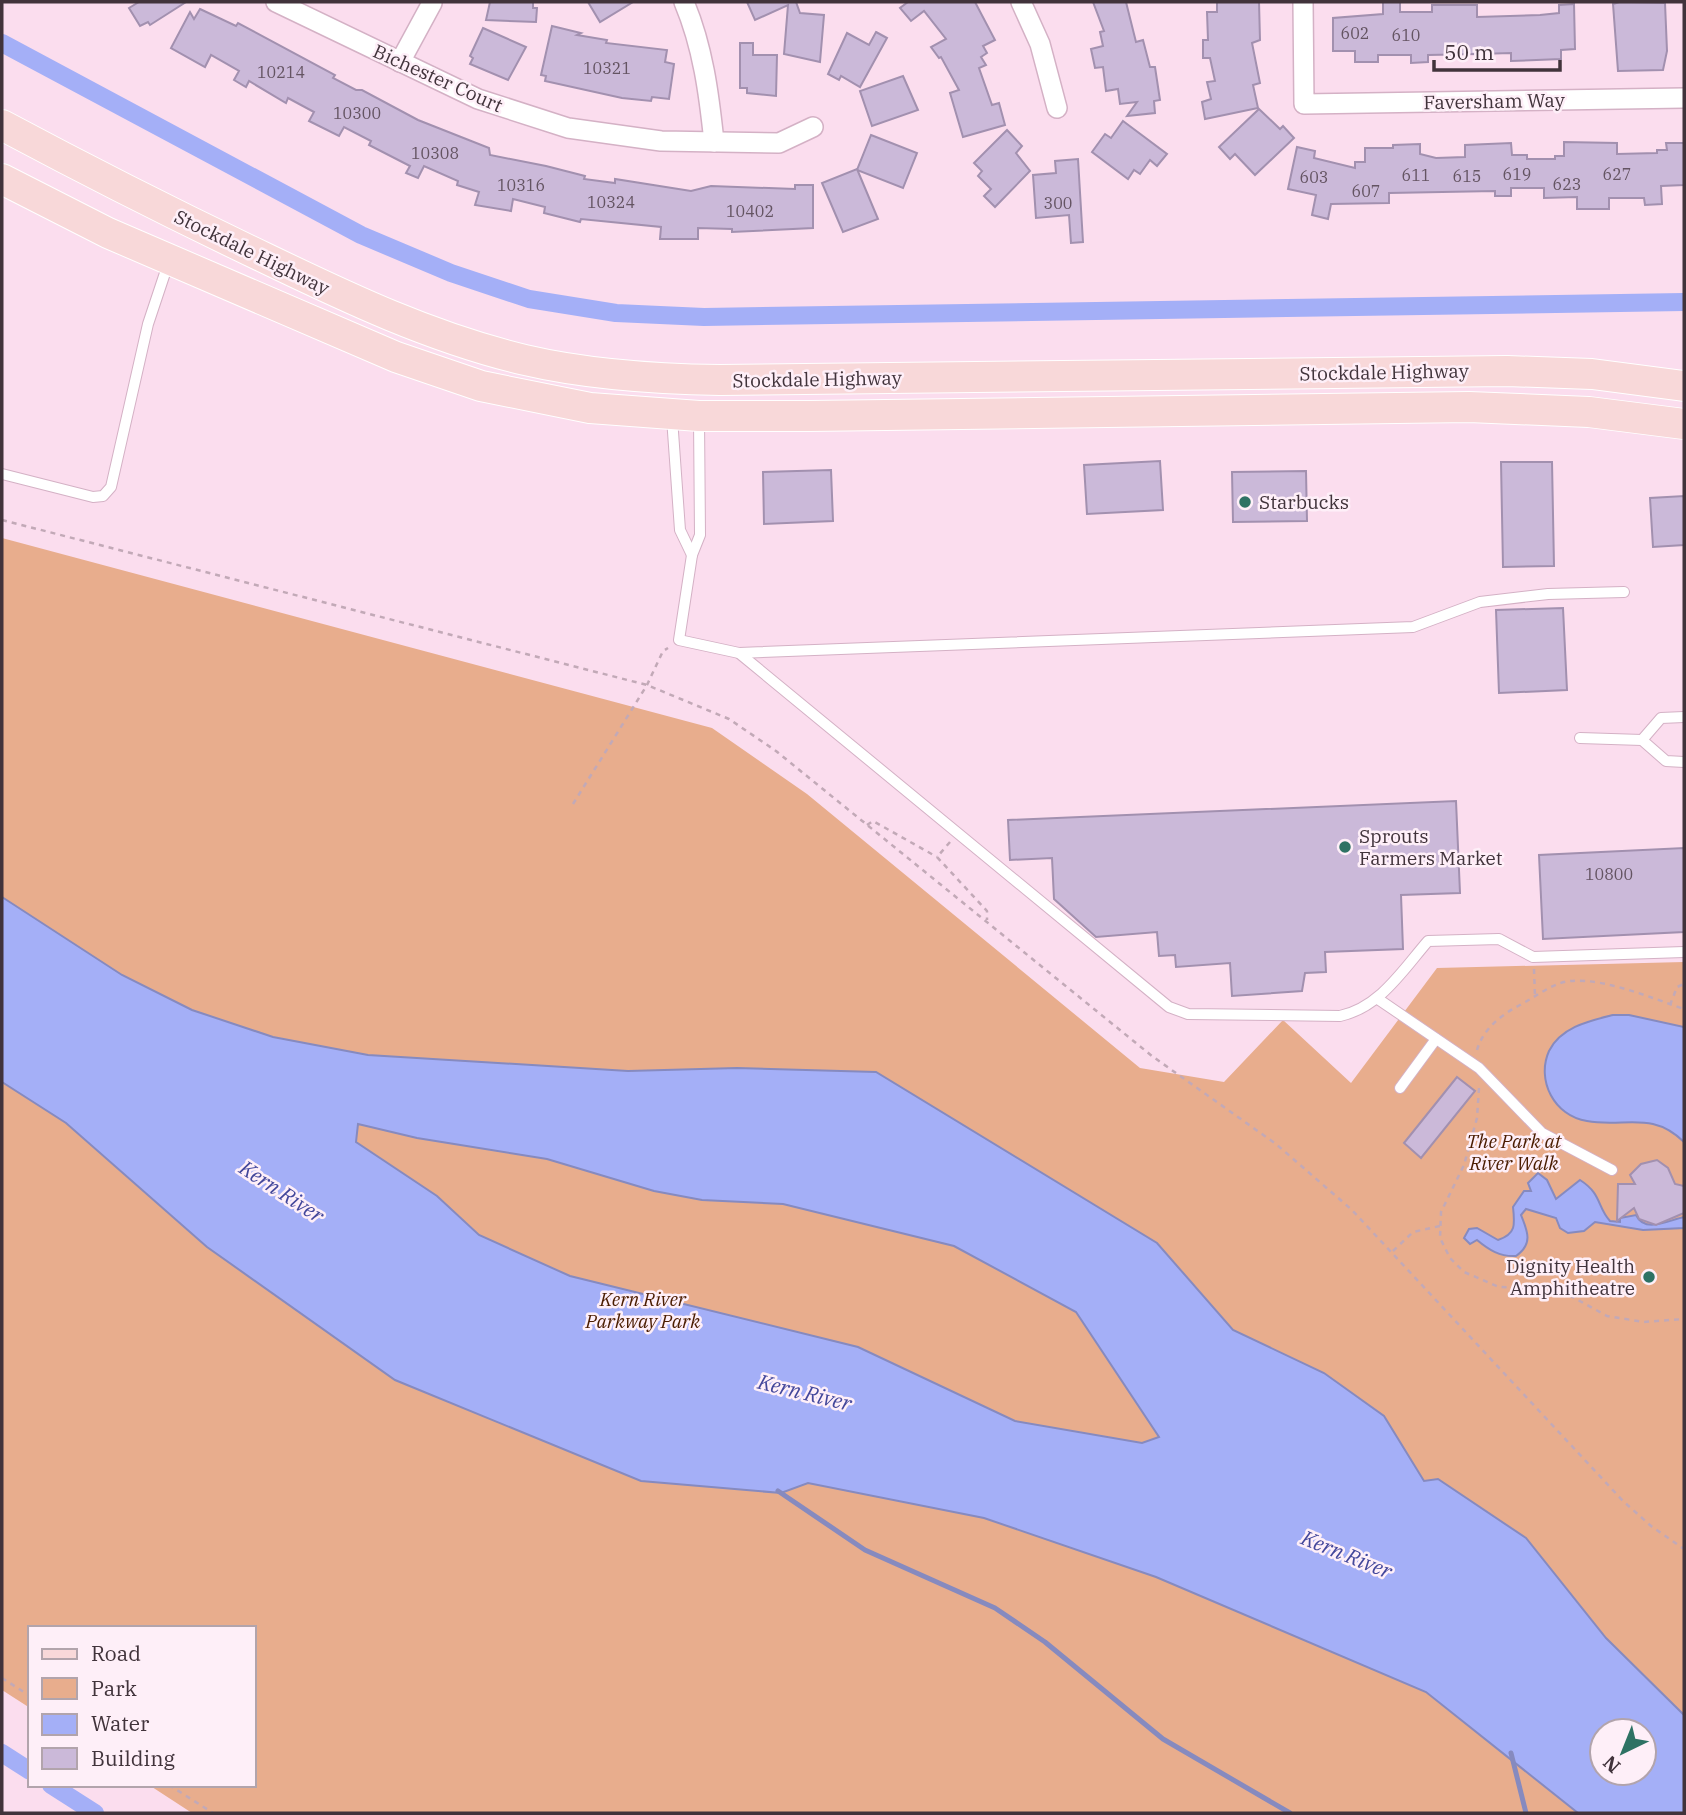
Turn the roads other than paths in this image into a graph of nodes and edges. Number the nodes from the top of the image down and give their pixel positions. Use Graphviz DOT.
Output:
graph roads {
  1 [pos="276,2"];
  2 [pos="684,2"];
  3 [pos="1021,2"];
  4 [pos="1303,2"];
  5 [pos="432,3"];
  6 [pos="400,62"];
  7 [pos="1684,98"];
  8 [pos="1057,108"];
  9 [pos="2,125"];
  10 [pos="813,127"];
  11 [pos="714,142"];
  12 [pos="2,179"];
  13 [pos="170,260"];
  14 [pos="367,307"];
  15 [pos="1387,372"];
  16 [pos="1684,386"];
  17 [pos="1198,410"];
  18 [pos="685,415"];
  19 [pos="1684,424"];
  20 [pos="2,474"];
  21 [pos="692,555"];
  22 [pos="1624,592"];
  23 [pos="739,653"];
  24 [pos="1684,717"];
  25 [pos="1580,738"];
  26 [pos="1642,740"];
  27 [pos="1684,762"];
  28 [pos="1684,952"];
  29 [pos="1378,999"];
  30 [pos="1436,1039"];
  31 [pos="1400,1088"];
  32 [pos="1612,1170"];
  1 -- 6 [label="street, Bichester Court"];
  2 -- 11 [label="street"];
  3 -- 8 [label="street"];
  4 -- 7 [label="street, Faversham Way"];
  5 -- 6 [label="street"];
  6 -- 11 [label="street, Bichester Court"];
  9 -- 14 [label="main road, Stockdale Highway"];
  10 -- 11 [label="street, Bichester Court"];
  12 -- 13 [label="main road, Stockdale Highway"];
  13 -- 14 [label="main road"];
  13 -- 18 [label="main road, Stockdale Highway"];
  13 -- 20 [label="lane"];
  14 -- 15 [label="main road, Stockdale Highway"];
  15 -- 16 [label="main road, Stockdale Highway"];
  15 -- 17 [label="main road"];
  17 -- 18 [label="main road, Stockdale Highway"];
  17 -- 19 [label="main road, Stockdale Highway"];
  18 -- 21 [label="lane"];
  18 -- 21 [label="lane"];
  21 -- 23 [label="lane"];
  22 -- 23 [label="lane"];
  23 -- 29 [label="lane"];
  24 -- 26 [label="lane"];
  25 -- 26 [label="lane"];
  26 -- 27 [label="lane"];
  28 -- 29 [label="lane"];
  29 -- 30 [label="lane"];
  30 -- 31 [label="lane"];
  30 -- 32 [label="lane"];
}
